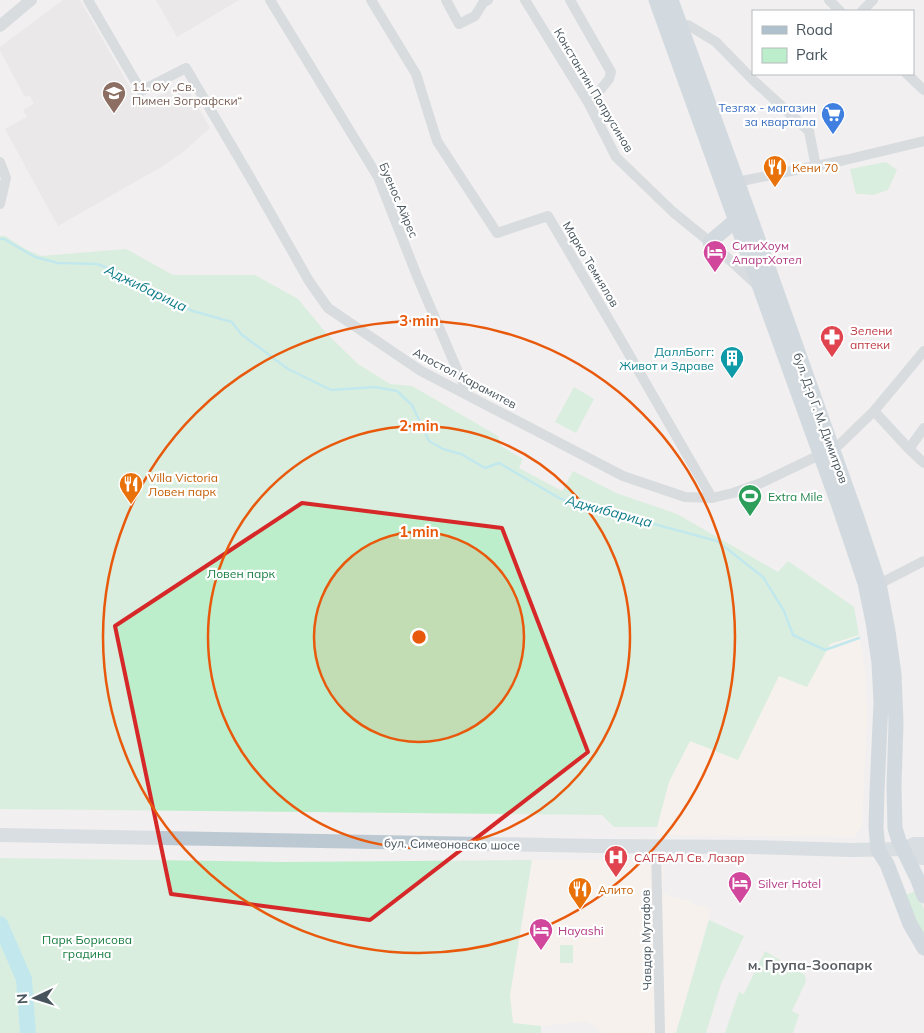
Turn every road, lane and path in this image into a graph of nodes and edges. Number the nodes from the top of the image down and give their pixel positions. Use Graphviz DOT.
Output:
graph roads {
  1 [pos="31,0"];
  2 [pos="88,0"];
  3 [pos="270,0"];
  4 [pos="371,0"];
  5 [pos="446,0"];
  6 [pos="488,0"];
  7 [pos="525,0"];
  8 [pos="570,0"];
  9 [pos="656,0"];
  10 [pos="671,0"];
  11 [pos="828,0"];
  12 [pos="873,0"];
  13 [pos="839,10"];
  14 [pos="863,10"];
  15 [pos="0,26"];
  16 [pos="681,28"];
  17 [pos="908,75"];
  18 [pos="924,90"];
  19 [pos="589,104"];
  20 [pos="924,141"];
  21 [pos="0,162"];
  22 [pos="816,166"];
  23 [pos="737,182"];
  24 [pos="0,204"];
  25 [pos="736,220"];
  26 [pos="710,242"];
  27 [pos="760,287"];
  28 [pos="924,350"];
  29 [pos="468,395"];
  30 [pos="874,411"];
  31 [pos="924,428"];
  32 [pos="909,449"];
  33 [pos="826,452"];
  34 [pos="924,463"];
  35 [pos="712,498"];
  36 [pos="924,561"];
  37 [pos="879,584"];
  38 [pos="0,835"];
  39 [pos="924,844"];
  40 [pos="656,846"];
  41 [pos="904,849"];
  42 [pos="878,850"];
  43 [pos="924,858"];
  44 [pos="924,896"];
  45 [pos="924,948"];
  46 [pos="660,1033"];
  1 -- 15 [label="street"];
  2 -- 29 [label="street, Апостол Карамитев"];
  3 -- 29 [label="street, Буенос Айрес"];
  4 -- 35 [label="street, Марко Темнялов"];
  5 -- 6 [label="street"];
  7 -- 19 [label="street, Константин Попрусинов"];
  8 -- 19 [label="street"];
  9 -- 25 [label="main road, бул. Д-р Г. М. Димитров"];
  10 -- 16 [label="main road, бул. Д-р Г. М. Димитров"];
  11 -- 13 [label="street"];
  12 -- 14 [label="street"];
  16 -- 22 [label="street"];
  16 -- 23 [label="main road, бул. Д-р Г. М. Димитров"];
  17 -- 18 [label="street"];
  19 -- 26 [label="street, Константин Попрусинов"];
  20 -- 22 [label="street"];
  21 -- 24 [label="street"];
  22 -- 23 [label="street"];
  23 -- 33 [label="main road, бул. Д-р Г. М. Димитров"];
  25 -- 26 [label="main road"];
  25 -- 27 [label="main road, бул. Д-р Г. М. Димитров"];
  26 -- 27 [label="street, Константин Попрусинов"];
  27 -- 33 [label="main road, бул. Д-р Г. М. Димитров"];
  28 -- 30 [label="street, Апостол Карамитев"];
  29 -- 35 [label="street, Апостол Карамитев"];
  30 -- 32 [label="street"];
  30 -- 33 [label="street, Апостол Карамитев"];
  31 -- 32 [label="street"];
  32 -- 34 [label="street"];
  33 -- 35 [label="street, Апостол Карамитев"];
  33 -- 37 [label="main road, бул. Д-р Г. М. Димитров"];
  33 -- 42 [label="main road, бул. Д-р Г. М. Димитров"];
  36 -- 37 [label="street"];
  37 -- 41 [label="main road, бул. Д-р Г. М. Димитров"];
  38 -- 40 [label="main road, бул. Симеоновско шосе"];
  39 -- 41 [label="main road, бул. Симеоновско шосе"];
  40 -- 42 [label="main road, бул. Симеоновско шосе"];
  40 -- 46 [label="street, Чавдар Мутафов"];
  41 -- 42 [label="main road, бул. Симеоновско шосе"];
  41 -- 43 [label="main road, бул. Симеоновско шосе"];
  41 -- 44 [label="main road, бул. Д-р Г. М. Димитров"];
  42 -- 45 [label="main road"];
}
